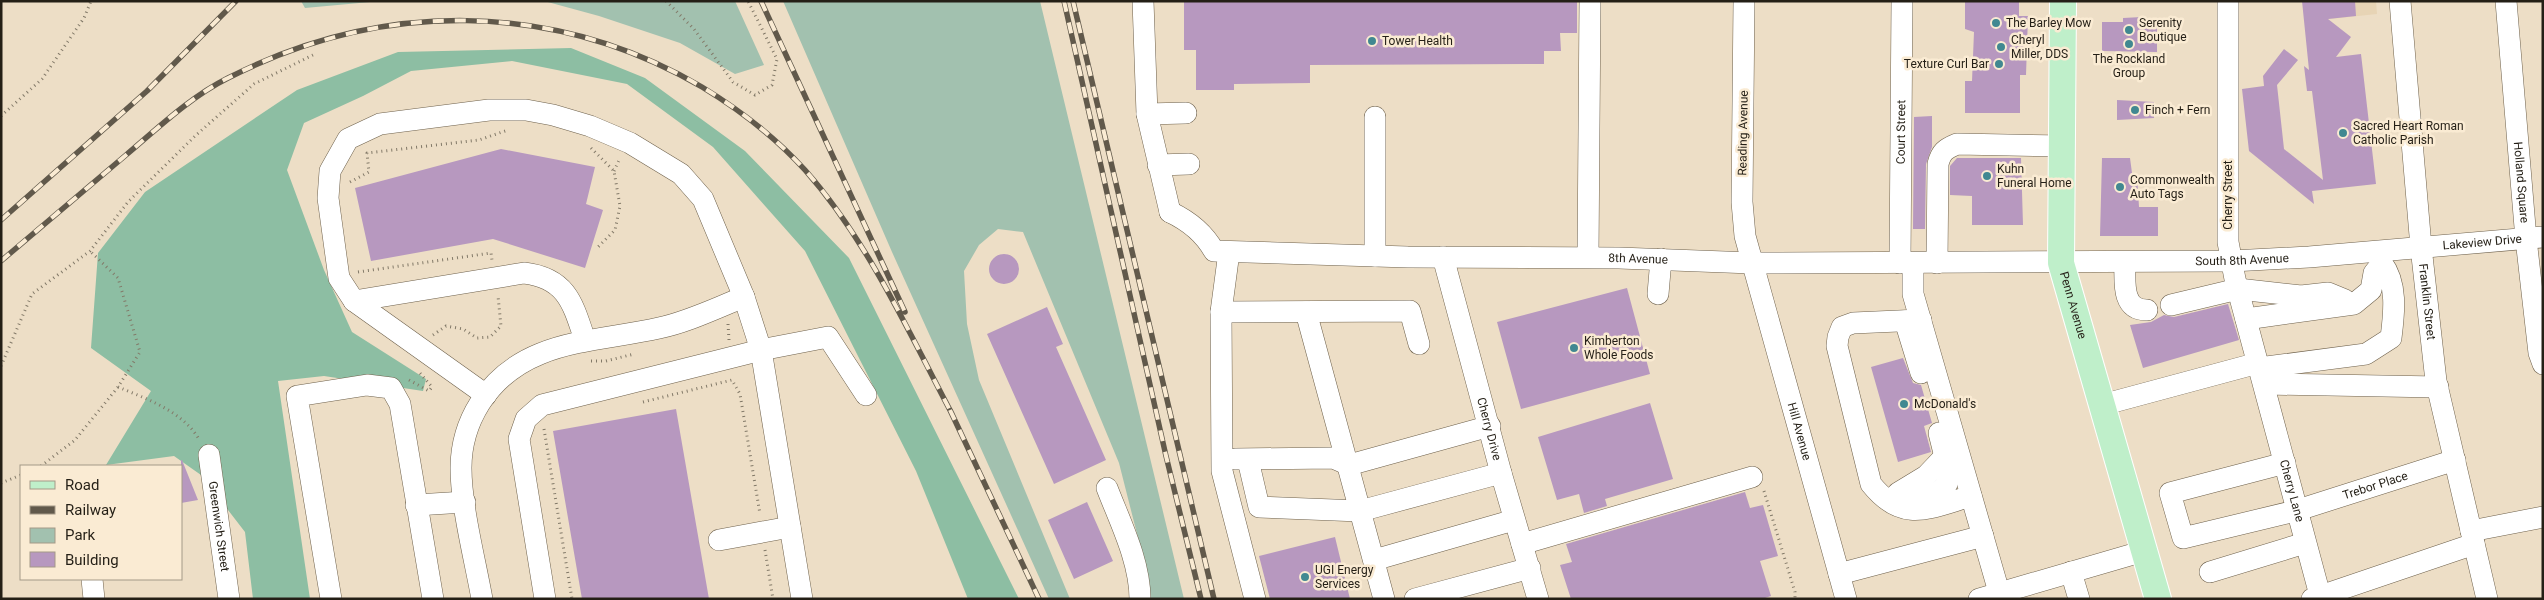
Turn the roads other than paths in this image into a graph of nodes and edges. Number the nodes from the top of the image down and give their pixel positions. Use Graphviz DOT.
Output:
graph roads {
  1 [pos="1143,1"];
  2 [pos="1590,1"];
  3 [pos="1744,1"];
  4 [pos="1902,1"];
  5 [pos="2063,1"];
  6 [pos="2228,1"];
  7 [pos="2400,1"];
  8 [pos="2506,1"];
  9 [pos="1186,113"];
  10 [pos="1146,114"];
  11 [pos="1375,117"];
  12 [pos="2062,146"];
  13 [pos="1189,164"];
  14 [pos="1158,165"];
  15 [pos="1202,211"];
  16 [pos="1170,212"];
  17 [pos="2534,238"];
  18 [pos="2421,247"];
  19 [pos="1221,251"];
  20 [pos="1375,256"];
  21 [pos="1443,257"];
  22 [pos="2382,257"];
  23 [pos="1588,258"];
  24 [pos="1661,259"];
  25 [pos="2232,261"];
  26 [pos="2125,262"];
  27 [pos="1752,263"];
  28 [pos="1907,263"];
  29 [pos="1938,263"];
  30 [pos="2062,263"];
  31 [pos="2238,289"];
  32 [pos="1658,294"];
  33 [pos="744,297"];
  34 [pos="354,301"];
  35 [pos="2354,304"];
  36 [pos="2171,305"];
  37 [pos="2147,310"];
  38 [pos="1221,312"];
  39 [pos="1306,312"];
  40 [pos="2246,319"];
  41 [pos="1913,320"];
  42 [pos="585,340"];
  43 [pos="1419,344"];
  44 [pos="761,350"];
  45 [pos="2543,364"];
  46 [pos="2260,372"];
  47 [pos="2438,387"];
  48 [pos="486,395"];
  49 [pos="866,395"];
  50 [pos="2102,405"];
  51 [pos="1490,426"];
  52 [pos="209,454"];
  53 [pos="1222,459"];
  54 [pos="1248,460"];
  55 [pos="2455,460"];
  56 [pos="1866,463"];
  57 [pos="2285,463"];
  58 [pos="1349,465"];
  59 [pos="1501,473"];
  60 [pos="1752,477"];
  61 [pos="1108,488"];
  62 [pos="1971,496"];
  63 [pos="465,502"];
  64 [pos="416,506"];
  65 [pos="1360,511"];
  66 [pos="2295,511"];
  67 [pos="2543,517"];
  68 [pos="1514,520"];
  69 [pos="790,527"];
  70 [pos="1983,536"];
  71 [pos="2473,538"];
  72 [pos="719,540"];
  73 [pos="2305,543"];
  74 [pos="1522,544"];
  75 [pos="2144,551"];
  76 [pos="1374,560"];
  77 [pos="1530,568"];
  78 [pos="2071,572"];
  79 [pos="2210,572"];
  80 [pos="1840,574"];
  81 [pos="92,580"];
  82 [pos="2000,596"];
  83 [pos="2318,598"];
  84 [pos="94,599"];
  85 [pos="229,599"];
  86 [pos="331,599"];
  87 [pos="433,599"];
  88 [pos="482,599"];
  89 [pos="544,599"];
  90 [pos="802,599"];
  91 [pos="1140,599"];
  92 [pos="1255,599"];
  93 [pos="1384,599"];
  94 [pos="1415,599"];
  95 [pos="1538,599"];
  96 [pos="1846,599"];
  97 [pos="1979,599"];
  98 [pos="2079,599"];
  99 [pos="2158,599"];
  100 [pos="2487,599"];
  1 -- 10 [label="street"];
  2 -- 23 [label="street"];
  3 -- 27 [label="street, Reading Avenue"];
  4 -- 28 [label="street, Court Street"];
  5 -- 12 [label="main road, Penn Avenue"];
  6 -- 25 [label="street, Cherry Street"];
  7 -- 18 [label="street, Franklin Street"];
  8 -- 17 [label="street, Holland Square"];
  9 -- 10 [label="street"];
  10 -- 14 [label="street"];
  11 -- 20 [label="street"];
  12 -- 29 [label="street"];
  12 -- 30 [label="main road, Penn Avenue"];
  13 -- 14 [label="street"];
  14 -- 16 [label="street"];
  15 -- 16 [label="street"];
  16 -- 19 [label="street"];
  17 -- 18 [label="street, Lakeview Drive"];
  17 -- 45 [label="street, Holland Square"];
  18 -- 22 [label="street, South 8th Avenue"];
  18 -- 47 [label="street, Franklin Street"];
  19 -- 20 [label="street, 8th Avenue"];
  19 -- 38 [label="street"];
  20 -- 21 [label="street, 8th Avenue"];
  21 -- 23 [label="street, 8th Avenue"];
  21 -- 51 [label="street, Cherry Drive"];
  22 -- 25 [label="street, South 8th Avenue"];
  22 -- 35 [label="street"];
  22 -- 46 [label="street"];
  23 -- 24 [label="street, 8th Avenue"];
  24 -- 27 [label="street, 8th Avenue"];
  24 -- 32 [label="street"];
  25 -- 26 [label="street, South 8th Avenue"];
  25 -- 31 [label="street, Cherry Street"];
  26 -- 30 [label="street, South 8th Avenue"];
  26 -- 37 [label="street"];
  27 -- 28 [label="street, 8th Avenue"];
  27 -- 80 [label="street, Hill Avenue"];
  28 -- 29 [label="street, 8th Avenue"];
  28 -- 41 [label="street, Court Street"];
  29 -- 30 [label="street, 8th Avenue"];
  30 -- 50 [label="main road, Penn Avenue"];
  31 -- 35 [label="street"];
  31 -- 36 [label="street"];
  31 -- 40 [label="street, Cherry Street"];
  33 -- 34 [label="street"];
  33 -- 42 [label="street"];
  33 -- 44 [label="street"];
  34 -- 42 [label="street"];
  34 -- 48 [label="street"];
  35 -- 40 [label="street"];
  38 -- 39 [label="street"];
  38 -- 53 [label="street"];
  39 -- 43 [label="street"];
  39 -- 58 [label="street"];
  40 -- 46 [label="street, Cherry Street"];
  41 -- 56 [label="street"];
  41 -- 56 [label="street"];
  41 -- 62 [label="street"];
  42 -- 48 [label="street"];
  44 -- 49 [label="street"];
  44 -- 69 [label="street"];
  44 -- 89 [label="street"];
  46 -- 47 [label="street"];
  46 -- 50 [label="street"];
  46 -- 57 [label="street, Cherry Lane"];
  47 -- 55 [label="street, Franklin Street"];
  48 -- 63 [label="street"];
  50 -- 75 [label="main road, Penn Avenue"];
  51 -- 58 [label="street"];
  51 -- 59 [label="street, Cherry Drive"];
  52 -- 85 [label="street, Greenwich Street"];
  53 -- 54 [label="street"];
  53 -- 92 [label="street"];
  54 -- 58 [label="street"];
  54 -- 65 [label="street"];
  55 -- 66 [label="street, Trebor Place"];
  55 -- 71 [label="street, Franklin Street"];
  56 -- 62 [label="street"];
  57 -- 66 [label="street, Cherry Lane"];
  57 -- 66 [label="street, Trebor Place"];
  58 -- 65 [label="street"];
  59 -- 65 [label="street"];
  59 -- 68 [label="street, Cherry Drive"];
  60 -- 74 [label="street"];
  61 -- 91 [label="street"];
  62 -- 70 [label="street"];
  63 -- 64 [label="street"];
  63 -- 88 [label="street"];
  64 -- 86 [label="street"];
  64 -- 87 [label="street"];
  65 -- 76 [label="street"];
  66 -- 73 [label="street, Cherry Lane"];
  67 -- 71 [label="street"];
  68 -- 74 [label="street, Cherry Drive"];
  68 -- 76 [label="street"];
  69 -- 72 [label="street"];
  69 -- 90 [label="street"];
  70 -- 80 [label="street"];
  70 -- 82 [label="street"];
  71 -- 83 [label="street"];
  71 -- 100 [label="street, Franklin Street"];
  73 -- 79 [label="street"];
  73 -- 83 [label="street, Cherry Lane"];
  74 -- 77 [label="street, Cherry Drive"];
  75 -- 78 [label="street"];
  75 -- 99 [label="main road, Penn Avenue"];
  76 -- 93 [label="street"];
  77 -- 94 [label="street"];
  77 -- 95 [label="street, Cherry Drive"];
  78 -- 82 [label="street"];
  78 -- 98 [label="street"];
  80 -- 96 [label="street, Hill Avenue"];
  81 -- 84 [label="street"];
  82 -- 97 [label="street"];
}
